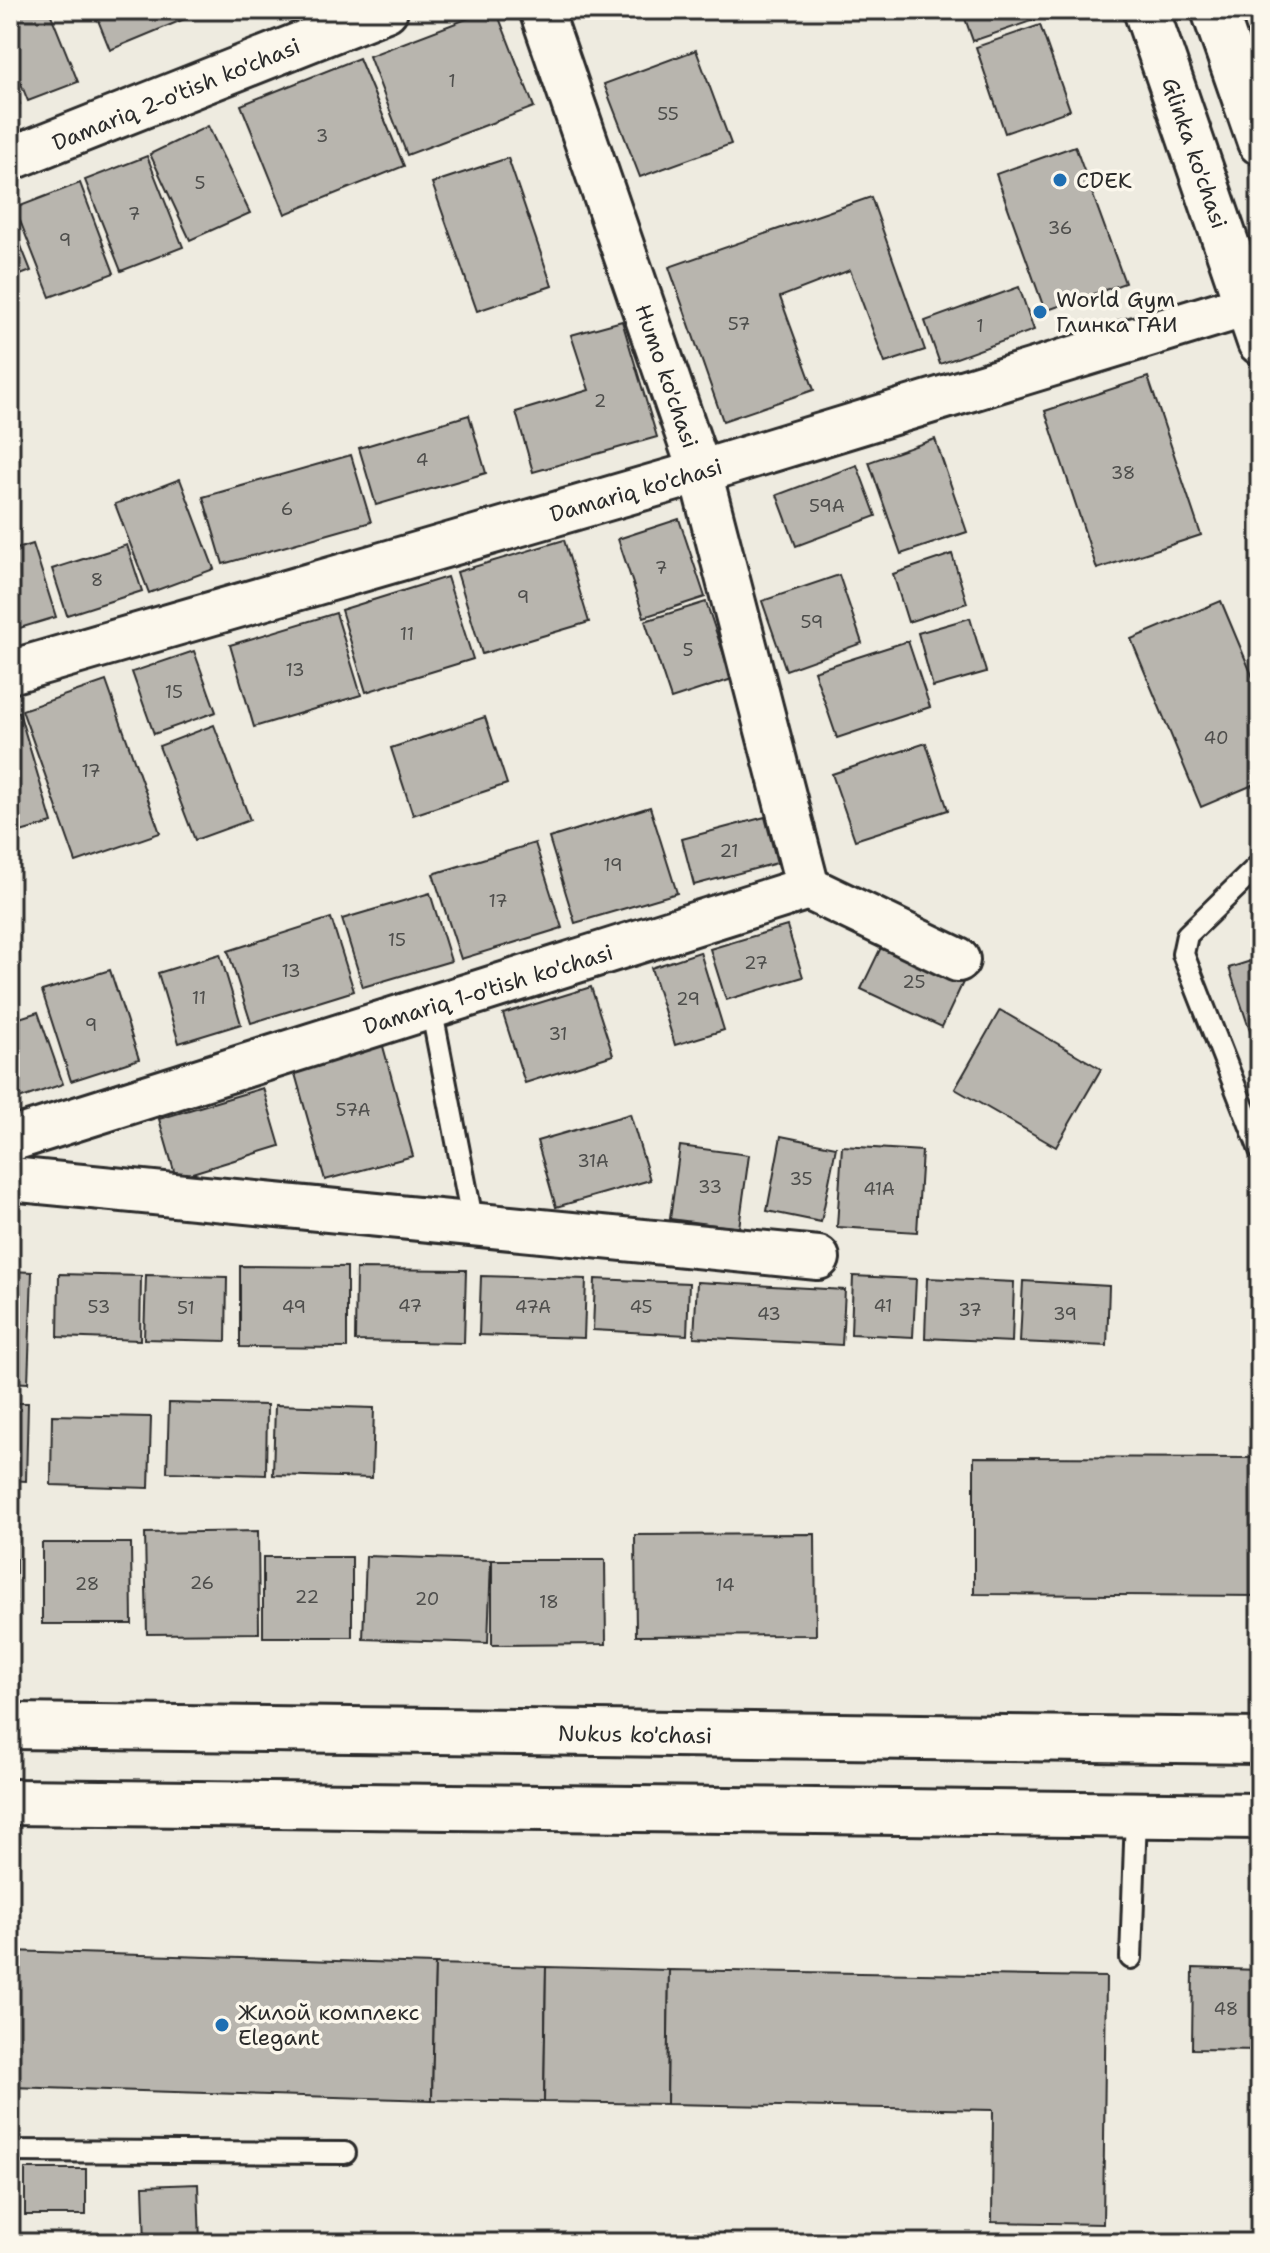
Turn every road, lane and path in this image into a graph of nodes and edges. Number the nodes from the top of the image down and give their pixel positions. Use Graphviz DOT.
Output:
graph roads {
  1 [pos="386,10"];
  2 [pos="541,10"];
  3 [pos="1146,10"];
  4 [pos="1214,10"];
  5 [pos="1260,142"];
  6 [pos="10,159"];
  7 [pos="1256,316"];
  8 [pos="700,472"];
  9 [pos="10,672"];
  10 [pos="1260,864"];
  11 [pos="808,888"];
  12 [pos="958,960"];
  13 [pos="431,1007"];
  14 [pos="10,1140"];
  15 [pos="1260,1150"];
  16 [pos="10,1179"];
  17 [pos="473,1224"];
  18 [pos="818,1258"];
  19 [pos="10,1726"];
  20 [pos="1260,1741"];
  21 [pos="10,1802"];
  22 [pos="1136,1815"];
  23 [pos="1260,1816"];
  24 [pos="1131,1958"];
  25 [pos="10,2151"];
  26 [pos="345,2153"];
  1 -- 6 [label="street, Damariq 2-o'tish ko'chasi"];
  2 -- 8 [label="street, Humo ko'chasi"];
  3 -- 7 [label="main road, Glinka ko'chasi"];
  4 -- 5 [label="main road"];
  7 -- 8 [label="street, Damariq ko'chasi"];
  8 -- 9 [label="street, Damariq ko'chasi"];
  8 -- 11 [label="street, Humo ko'chasi"];
  10 -- 15 [label="lane"];
  11 -- 12 [label="street"];
  11 -- 13 [label="street, Damariq 1-o'tish ko'chasi"];
  13 -- 14 [label="street, Damariq 1-o'tish ko'chasi"];
  13 -- 17 [label="lane"];
  16 -- 17 [label="street"];
  17 -- 18 [label="street"];
  19 -- 20 [label="main road, Nukus ko'chasi"];
  21 -- 22 [label="main road"];
  22 -- 23 [label="main road"];
  22 -- 24 [label="lane"];
  25 -- 26 [label="lane"];
}
